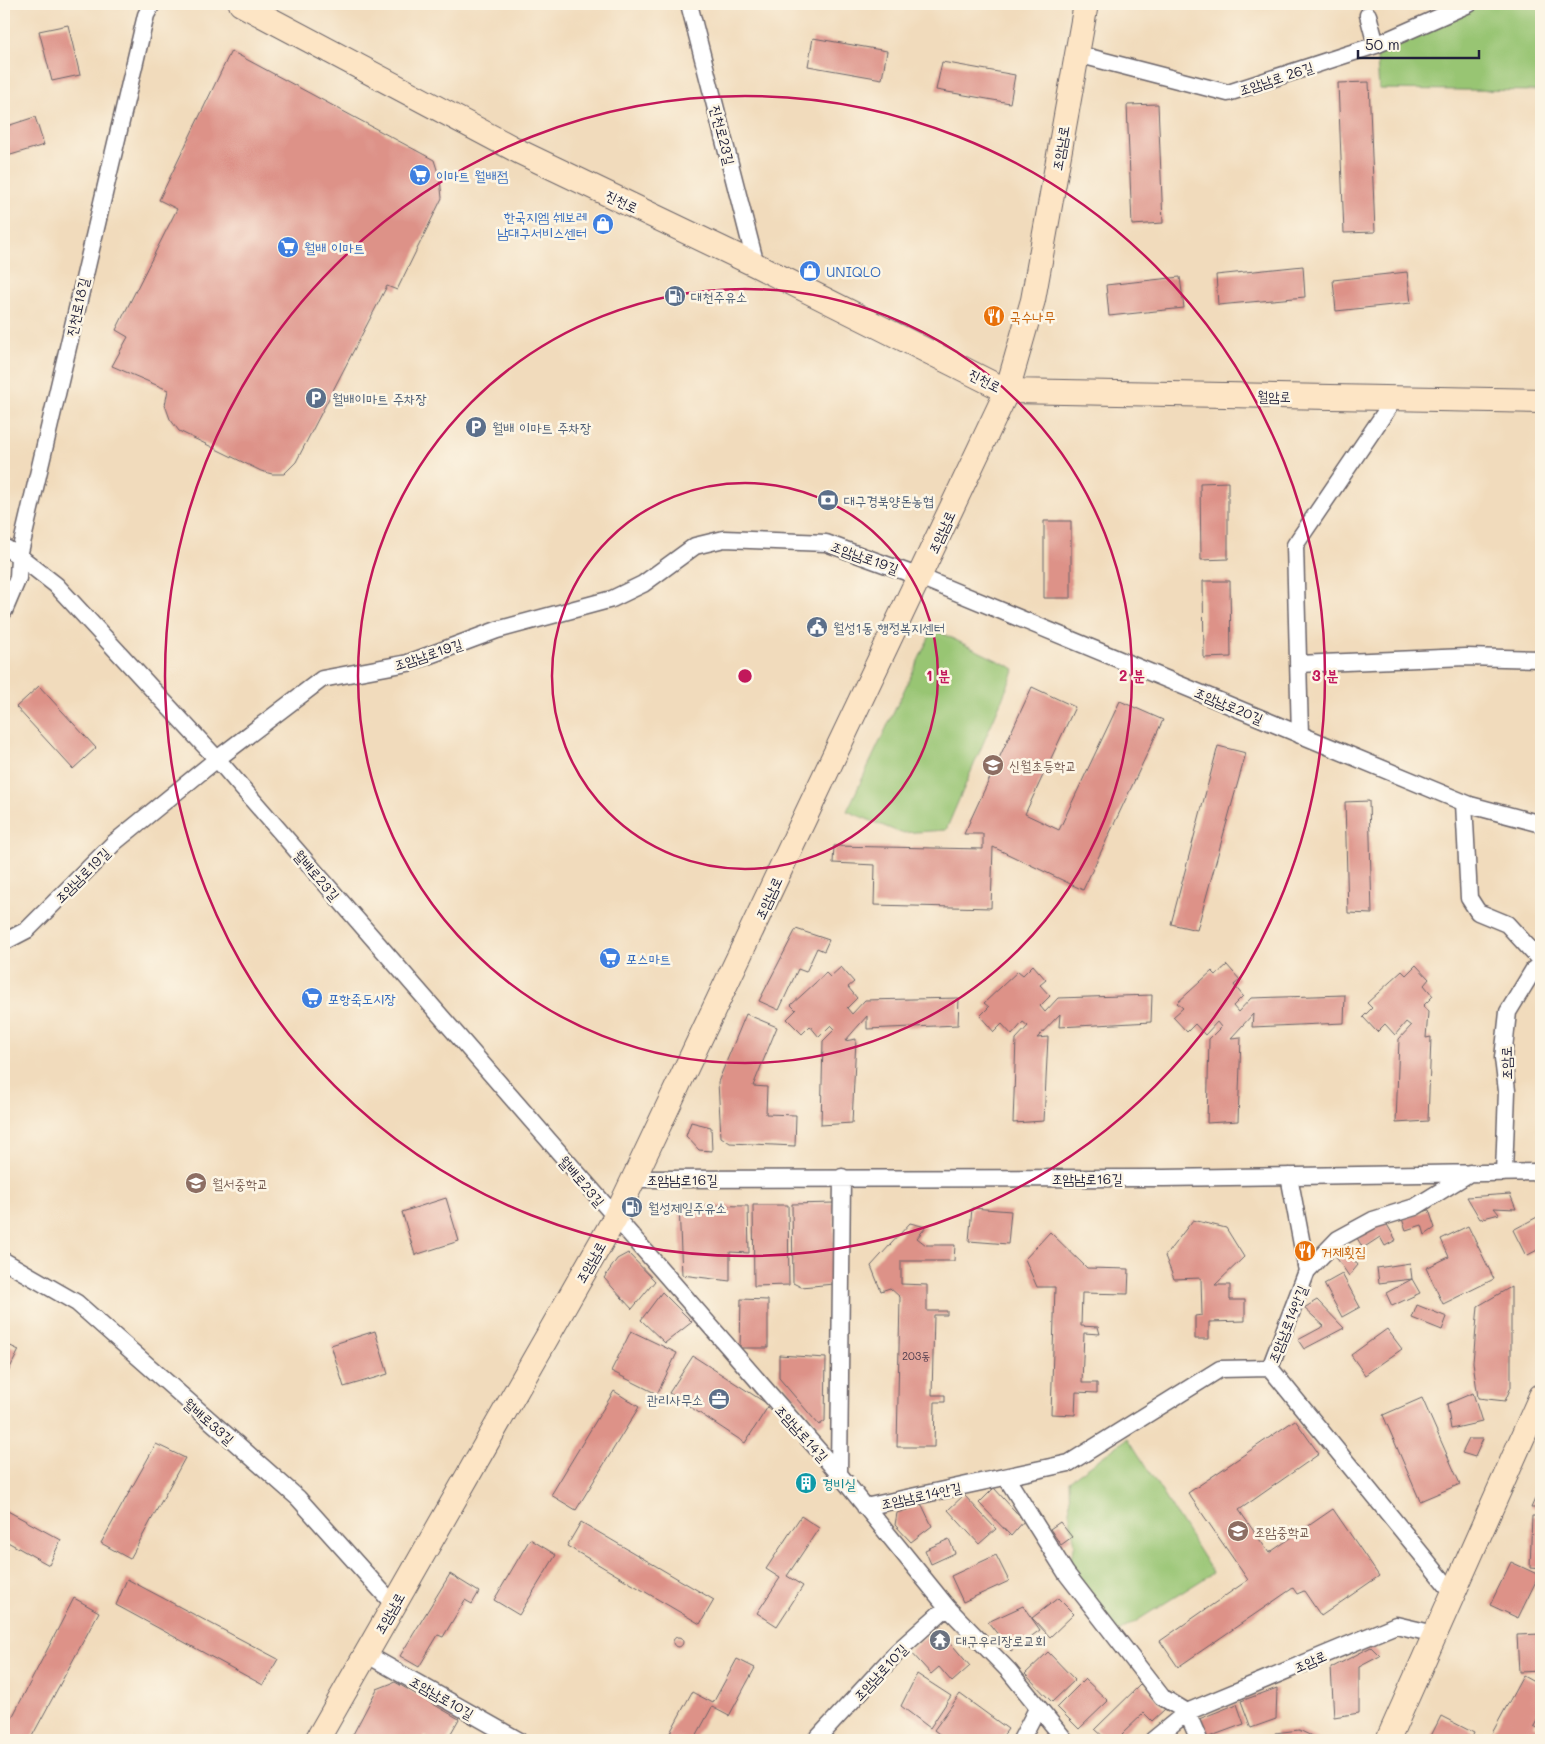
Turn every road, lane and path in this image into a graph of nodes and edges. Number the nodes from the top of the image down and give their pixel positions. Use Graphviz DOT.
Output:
graph roads {
  1 [pos="152,4"];
  2 [pos="689,4"];
  3 [pos="1086,4"];
  4 [pos="1469,4"];
  5 [pos="256,7"];
  6 [pos="1368,15"];
  7 [pos="1376,45"];
  8 [pos="1077,54"];
  9 [pos="756,265"];
  10 [pos="1007,391"];
  11 [pos="1395,398"];
  12 [pos="1541,401"];
  13 [pos="4,547"];
  14 [pos="19,556"];
  15 [pos="920,577"];
  16 [pos="4,611"];
  17 [pos="1541,659"];
  18 [pos="1298,664"];
  19 [pos="1300,735"];
  20 [pos="217,759"];
  21 [pos="1464,803"];
  22 [pos="1541,824"];
  23 [pos="4,942"];
  24 [pos="1541,963"];
  25 [pos="1541,1172"];
  26 [pos="1470,1173"];
  27 [pos="1504,1173"];
  28 [pos="1289,1176"];
  29 [pos="842,1178"];
  30 [pos="634,1179"];
  31 [pos="615,1218"];
  32 [pos="4,1261"];
  33 [pos="1307,1271"];
  34 [pos="1270,1368"];
  35 [pos="1541,1396"];
  36 [pos="1533,1433"];
  37 [pos="839,1474"];
  38 [pos="1006,1477"];
  39 [pos="866,1507"];
  40 [pos="1453,1593"];
  41 [pos="394,1606"];
  42 [pos="947,1607"];
  43 [pos="1435,1634"];
  44 [pos="366,1654"];
  45 [pos="1038,1707"];
  46 [pos="1187,1712"];
  47 [pos="317,1740"];
  48 [pos="518,1740"];
  49 [pos="816,1740"];
  50 [pos="1020,1740"];
  51 [pos="1065,1740"];
  52 [pos="1153,1740"];
  53 [pos="1199,1740"];
  54 [pos="1388,1740"];
  1 -- 14 [label="street, 진천로18길"];
  2 -- 9 [label="street, 진천로23길"];
  3 -- 8 [label="main road, 조암남로"];
  4 -- 7 [label="street, 조암남로 26길"];
  5 -- 9 [label="main road, 진천로"];
  6 -- 7 [label="street"];
  7 -- 8 [label="street, 조암남로 26길"];
  8 -- 10 [label="main road, 조암남로"];
  9 -- 10 [label="main road, 진천로"];
  10 -- 11 [label="main road, 월암로"];
  10 -- 15 [label="main road, 조암남로"];
  11 -- 12 [label="main road, 월암로"];
  11 -- 18 [label="street"];
  13 -- 14 [label="street, 월배로23길"];
  14 -- 16 [label="street, 진천로18길"];
  14 -- 20 [label="street, 월배로23길"];
  15 -- 19 [label="street, 조암남로20길"];
  15 -- 20 [label="street, 조암남로19길"];
  15 -- 30 [label="main road, 조암남로"];
  17 -- 18 [label="street"];
  18 -- 19 [label="street"];
  19 -- 21 [label="street, 조암남로20길"];
  20 -- 23 [label="street, 조암남로19길"];
  20 -- 31 [label="street, 월배로23길"];
  21 -- 22 [label="street, 조암남로20길"];
  21 -- 24 [label="street"];
  24 -- 27 [label="street, 조암로"];
  25 -- 27 [label="street, 조암남로16길"];
  26 -- 27 [label="street, 조암남로16길"];
  26 -- 28 [label="street, 조암남로16길"];
  26 -- 33 [label="street, 조암남로14안길"];
  28 -- 29 [label="street, 조암남로16길"];
  28 -- 33 [label="street"];
  29 -- 30 [label="street, 조암남로16길"];
  29 -- 37 [label="street"];
  30 -- 31 [label="main road, 조암남로"];
  31 -- 37 [label="street, 조암남로14길"];
  31 -- 41 [label="main road, 조암남로"];
  32 -- 41 [label="street, 월배로33길"];
  33 -- 34 [label="street, 조암남로14안길"];
  34 -- 38 [label="street, 조암남로14안길"];
  34 -- 40 [label="street"];
  35 -- 36 [label="main road"];
  36 -- 40 [label="main road"];
  37 -- 39 [label="street, 조암남로14길"];
  38 -- 39 [label="street, 조암남로14안길"];
  38 -- 46 [label="street"];
  39 -- 42 [label="street, 조암남로14길"];
  40 -- 43 [label="main road"];
  41 -- 44 [label="main road, 조암남로"];
  42 -- 45 [label="street, 조암남로14길"];
  42 -- 49 [label="street, 조암남로10길"];
  43 -- 46 [label="street, 조암로"];
  43 -- 54 [label="main road"];
  44 -- 47 [label="main road, 조암남로"];
  44 -- 48 [label="street, 조암남로10길"];
  45 -- 50 [label="street"];
  45 -- 51 [label="street, 조암남로14길"];
  46 -- 52 [label="street, 조암로"];
  46 -- 53 [label="street"];
}
